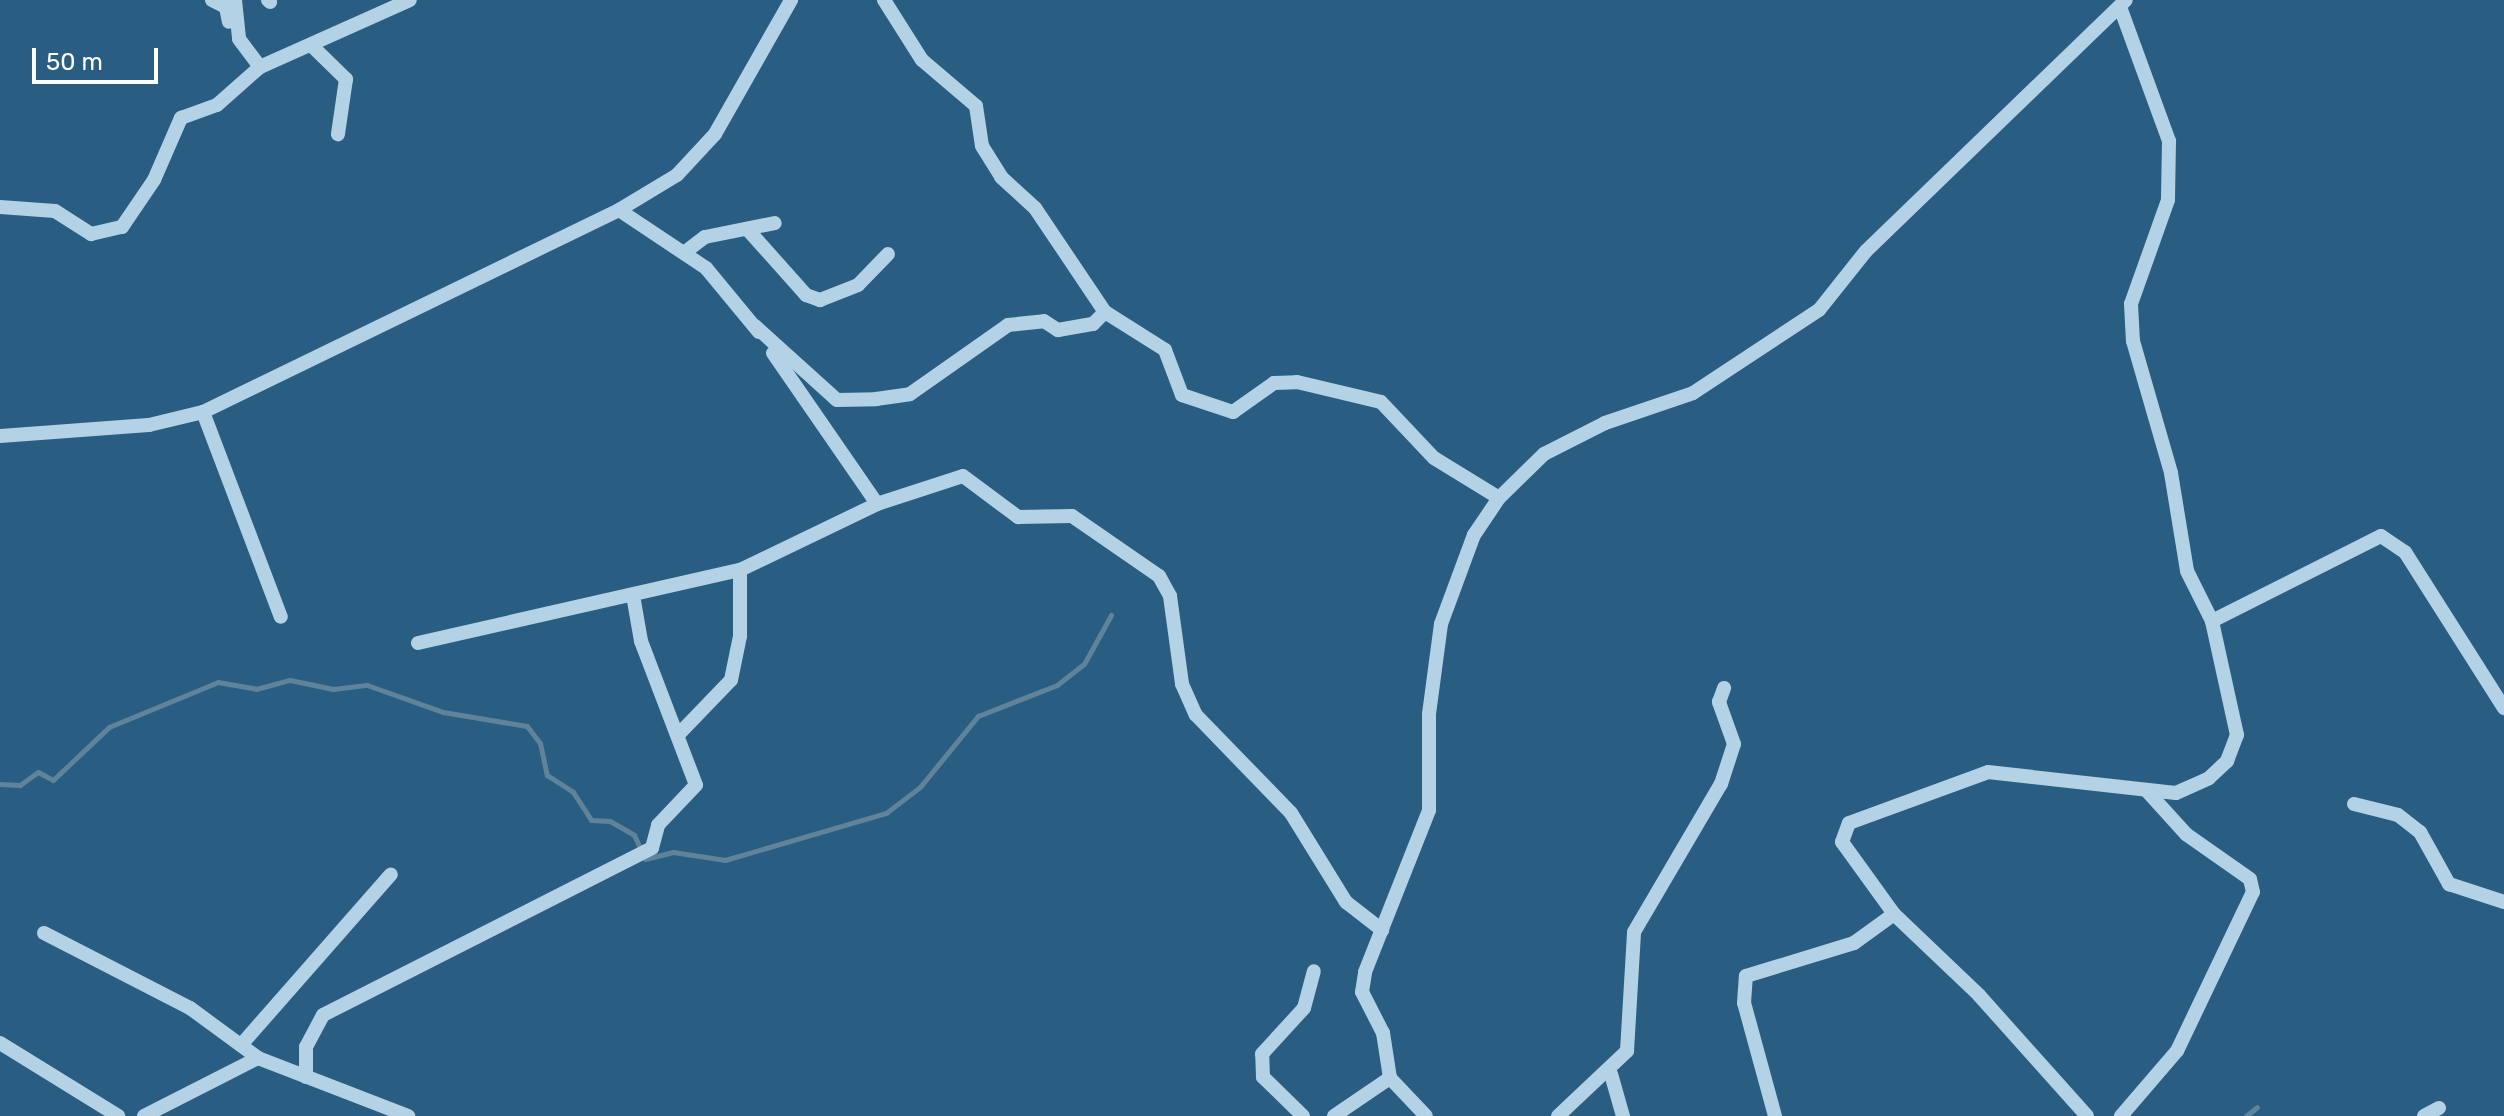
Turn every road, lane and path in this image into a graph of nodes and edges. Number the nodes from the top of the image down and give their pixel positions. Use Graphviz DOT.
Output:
graph roads {
  1 [pos="212,0"];
  2 [pos="235,0"];
  3 [pos="410,0"];
  4 [pos="791,0"];
  5 [pos="884,0"];
  6 [pos="2123,4"];
  7 [pos="239,39"];
  8 [pos="311,45"];
  9 [pos="260,67"];
  10 [pos="338,134"];
  11 [pos="0,207"];
  12 [pos="619,210"];
  13 [pos="775,223"];
  14 [pos="749,231"];
  15 [pos="685,252"];
  16 [pos="888,254"];
  17 [pos="1105,312"];
  18 [pos="755,326"];
  19 [pos="203,412"];
  20 [pos="0,436"];
  21 [pos="1499,498"];
  22 [pos="877,504"];
  23 [pos="740,570"];
  24 [pos="633,595"];
  25 [pos="281,617"];
  26 [pos="2212,621"];
  27 [pos="418,643"];
  28 [pos="1724,688"];
  29 [pos="2504,708"];
  30 [pos="678,735"];
  31 [pos="2147,791"];
  32 [pos="2354,804"];
  33 [pos="391,874"];
  34 [pos="2504,902"];
  35 [pos="1894,914"];
  36 [pos="1382,930"];
  37 [pos="44,933"];
  38 [pos="1314,971"];
  39 [pos="0,1043"];
  40 [pos="241,1045"];
  41 [pos="258,1058"];
  42 [pos="1611,1074"];
  43 [pos="306,1077"];
  44 [pos="1390,1078"];
  45 [pos="2439,1108"];
  46 [pos="118,1116"];
  47 [pos="144,1116"];
  48 [pos="408,1116"];
  49 [pos="1303,1116"];
  50 [pos="1334,1116"];
  51 [pos="1426,1116"];
  52 [pos="1558,1116"];
  53 [pos="1623,1116"];
  54 [pos="1775,1116"];
  55 [pos="2087,1116"];
  56 [pos="2121,1116"];
  57 [pos="2424,1116"];
  1 -- 7 [label="street"];
  2 -- 7 [label="street"];
  3 -- 8 [label="street"];
  4 -- 12 [label="street"];
  5 -- 17 [label="street"];
  6 -- 21 [label="street"];
  6 -- 26 [label="street"];
  7 -- 9 [label="street"];
  8 -- 9 [label="street"];
  8 -- 10 [label="street"];
  9 -- 11 [label="street"];
  12 -- 15 [label="street"];
  12 -- 19 [label="street"];
  13 -- 14 [label="street"];
  14 -- 15 [label="street"];
  14 -- 16 [label="street"];
  15 -- 18 [label="street"];
  17 -- 18 [label="street"];
  17 -- 21 [label="street"];
  18 -- 22 [label="street"];
  19 -- 20 [label="street"];
  19 -- 25 [label="street"];
  21 -- 36 [label="street"];
  22 -- 23 [label="street"];
  22 -- 36 [label="street"];
  23 -- 24 [label="street"];
  23 -- 30 [label="street"];
  24 -- 27 [label="street"];
  24 -- 30 [label="street"];
  26 -- 29 [label="street"];
  26 -- 31 [label="street"];
  28 -- 42 [label="street"];
  30 -- 43 [label="street"];
  31 -- 35 [label="street"];
  31 -- 56 [label="street"];
  32 -- 34 [label="street"];
  33 -- 40 [label="street"];
  35 -- 54 [label="street"];
  35 -- 55 [label="street"];
  36 -- 44 [label="street"];
  37 -- 40 [label="street"];
  38 -- 49 [label="street"];
  39 -- 46 [label="street"];
  40 -- 41 [label="street"];
  41 -- 43 [label="street"];
  41 -- 47 [label="street"];
  42 -- 52 [label="street"];
  42 -- 53 [label="street"];
  43 -- 48 [label="street"];
  44 -- 50 [label="street"];
  44 -- 51 [label="street"];
  45 -- 57 [label="street"];
}
